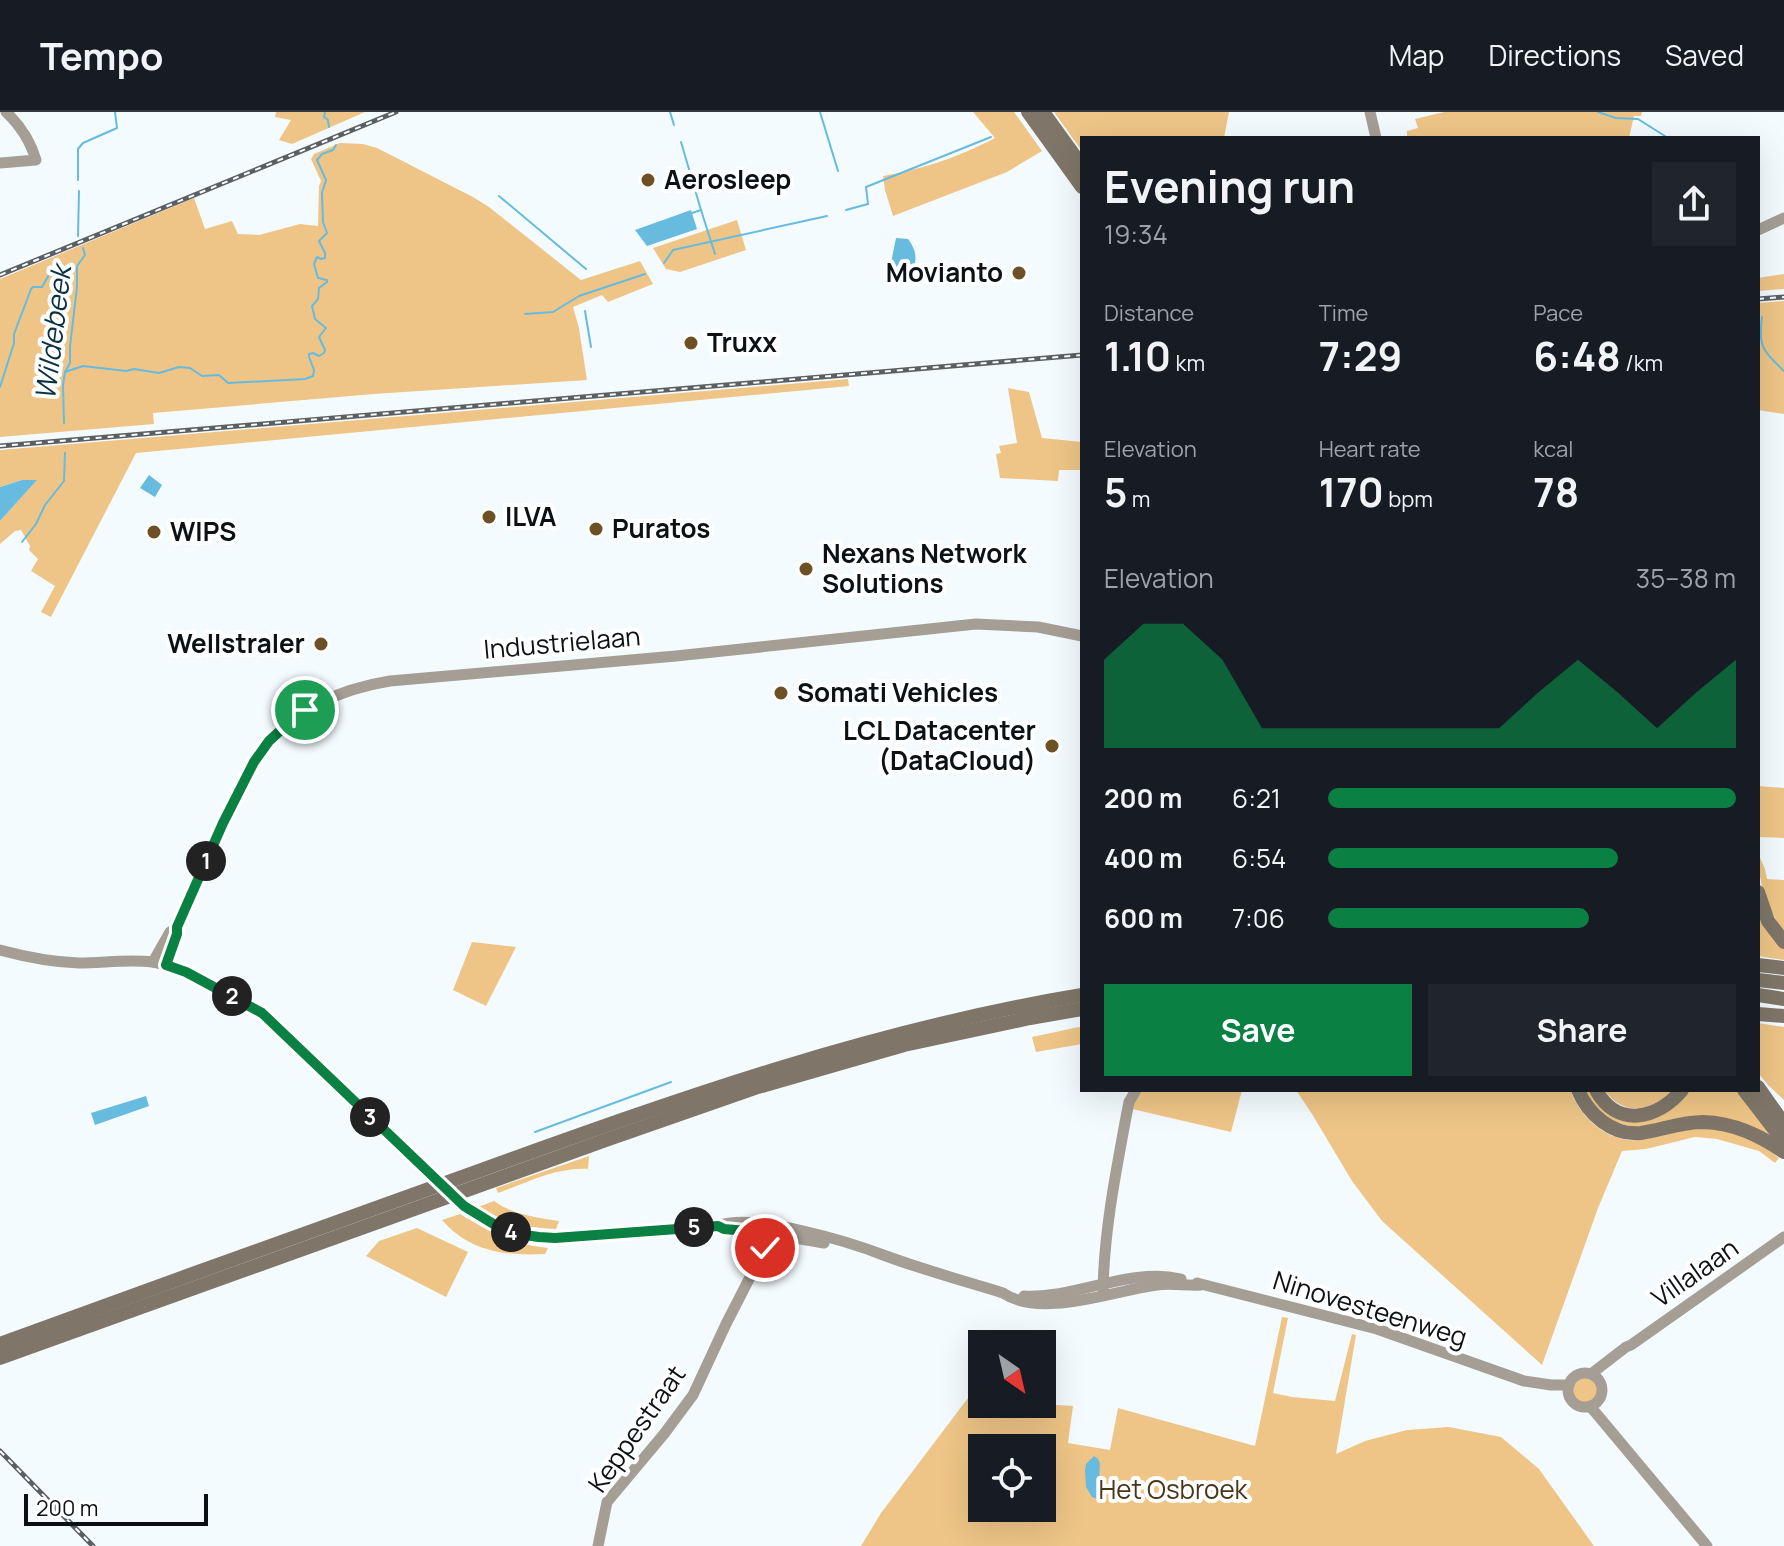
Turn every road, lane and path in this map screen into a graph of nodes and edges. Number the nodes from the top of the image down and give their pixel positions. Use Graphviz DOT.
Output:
graph roads {
  1 [pos="6,112"];
  2 [pos="1028,112"];
  3 [pos="1043,112"];
  4 [pos="1370,112"];
  5 [pos="1376,136"];
  6 [pos="0,163"];
  7 [pos="1080,163"];
  8 [pos="1080,184"];
  9 [pos="1784,218"];
  10 [pos="1760,229"];
  11 [pos="1080,636"];
  12 [pos="1760,898"];
  13 [pos="177,927"];
  14 [pos="1784,942"];
  15 [pos="0,950"];
  16 [pos="153,962"];
  17 [pos="166,965"];
  18 [pos="1760,965"];
  19 [pos="1784,968"];
  20 [pos="1760,980"];
  21 [pos="1784,983"];
  22 [pos="1080,995"];
  23 [pos="1760,995"];
  24 [pos="1784,999"];
  25 [pos="1080,1009"];
  26 [pos="1760,1014"];
  27 [pos="1784,1016"];
  28 [pos="1760,1090"];
  29 [pos="1135,1092"];
  30 [pos="1579,1092"];
  31 [pos="1598,1092"];
  32 [pos="1680,1092"];
  33 [pos="1746,1092"];
  34 [pos="1784,1109"];
  35 [pos="1784,1124"];
  36 [pos="1784,1142"];
  37 [pos="1784,1152"];
  38 [pos="767,1229"];
  39 [pos="1784,1237"];
  40 [pos="1201,1285"];
  41 [pos="1106,1287"];
  42 [pos="0,1344"];
  43 [pos="0,1358"];
  44 [pos="1596,1379"];
  45 [pos="1569,1389"];
  46 [pos="1594,1404"];
  47 [pos="598,1546"];
  48 [pos="1707,1546"];
  1 -- 6 [label="main road"];
  2 -- 8 [label="highway"];
  3 -- 7 [label="highway"];
  4 -- 5 [label="main road"];
  9 -- 10 [label="main road"];
  11 -- 13 [label="main road, Industrielaan"];
  12 -- 14 [label="highway"];
  13 -- 16 [label="main road, Industrielaan"];
  13 -- 17 [label="main road, Industrielaan"];
  15 -- 16 [label="main road, Ninovesteenweg"];
  16 -- 17 [label="main road, Ninovesteenweg"];
  17 -- 38 [label="main road, Ninovesteenweg"];
  18 -- 19 [label="highway"];
  20 -- 21 [label="highway"];
  22 -- 42 [label="highway"];
  23 -- 24 [label="highway"];
  25 -- 43 [label="highway"];
  26 -- 27 [label="highway"];
  28 -- 34 [label="highway"];
  28 -- 35 [label="highway"];
  29 -- 41 [label="main road"];
  30 -- 37 [label="highway"];
  31 -- 32 [label="highway"];
  33 -- 36 [label="highway"];
  38 -- 41 [label="main road, Ninovesteenweg"];
  38 -- 47 [label="main road, Keppestraat"];
  39 -- 44 [label="main road, Villalaan"];
  40 -- 41 [label="main road, Ninovesteenweg"];
  40 -- 41 [label="main road, Ninovesteenweg"];
  40 -- 45 [label="main road, Ninovesteenweg"];
  44 -- 45 [label="main road"];
  44 -- 46 [label="main road"];
  45 -- 46 [label="main road"];
  46 -- 48 [label="main road"];
}
